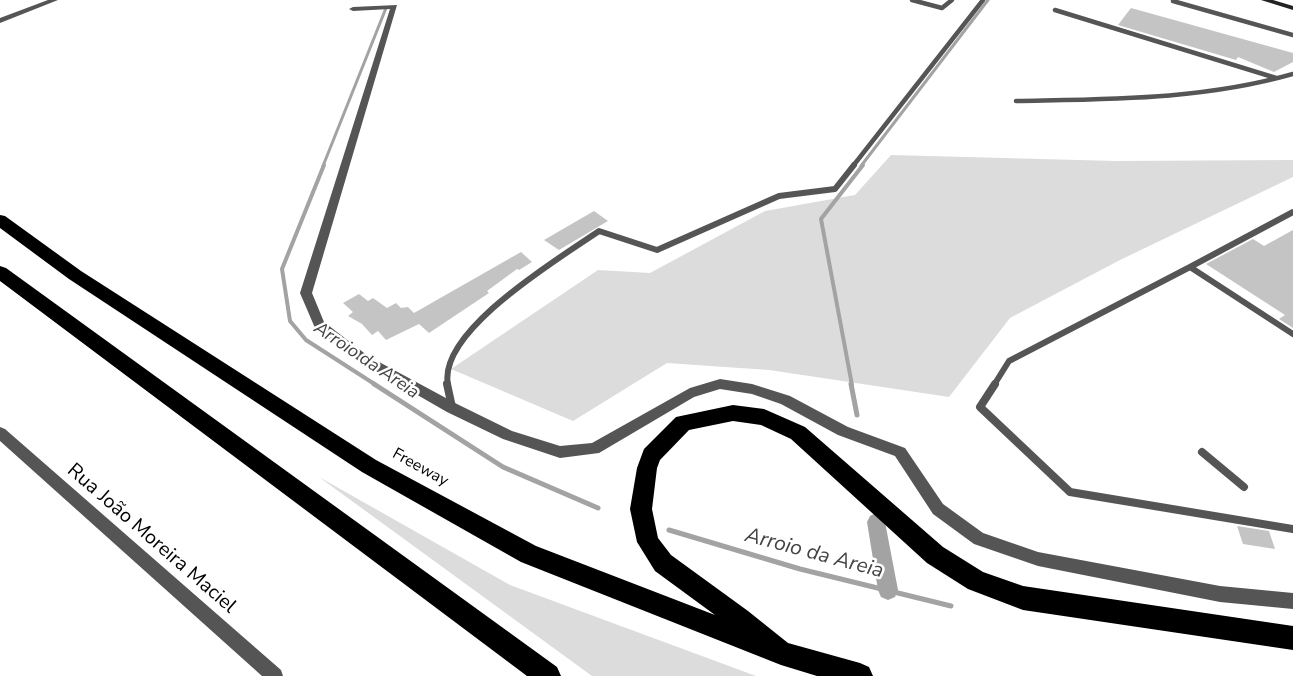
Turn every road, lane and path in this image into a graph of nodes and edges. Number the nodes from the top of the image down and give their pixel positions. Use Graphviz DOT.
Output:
graph roads {
  1 [pos="54,0"];
  2 [pos="912,0"];
  3 [pos="952,0"];
  4 [pos="983,0"];
  5 [pos="1265,0"];
  6 [pos="1173,1"];
  7 [pos="1293,8"];
  8 [pos="353,9"];
  9 [pos="1055,10"];
  10 [pos="0,21"];
  11 [pos="1293,35"];
  12 [pos="1293,74"];
  13 [pos="1279,79"];
  14 [pos="1016,101"];
  15 [pos="1293,212"];
  16 [pos="0,220"];
  17 [pos="1190,267"];
  18 [pos="0,272"];
  19 [pos="1293,334"];
  20 [pos="452,408"];
  21 [pos="0,433"];
  22 [pos="1202,452"];
  23 [pos="1244,487"];
  24 [pos="1293,529"];
  25 [pos="1293,601"];
  26 [pos="1293,638"];
  27 [pos="781,653"];
  28 [pos="275,676"];
  29 [pos="548,676"];
  30 [pos="860,676"];
  1 -- 10 [label="street"];
  2 -- 3 [label="lane"];
  4 -- 20 [label="lane"];
  5 -- 7 [label="street"];
  6 -- 11 [label="lane"];
  8 -- 20 [label="street"];
  9 -- 13 [label="lane"];
  12 -- 13 [label="lane"];
  13 -- 14 [label="lane"];
  15 -- 17 [label="lane"];
  16 -- 27 [label="highway, Freeway"];
  17 -- 19 [label="lane"];
  17 -- 24 [label="lane"];
  18 -- 29 [label="highway"];
  20 -- 25 [label="street"];
  21 -- 28 [label="street, Rua João Moreira Maciel"];
  22 -- 23 [label="lane"];
  26 -- 27 [label="highway"];
  27 -- 30 [label="highway, Freeway"];
}
